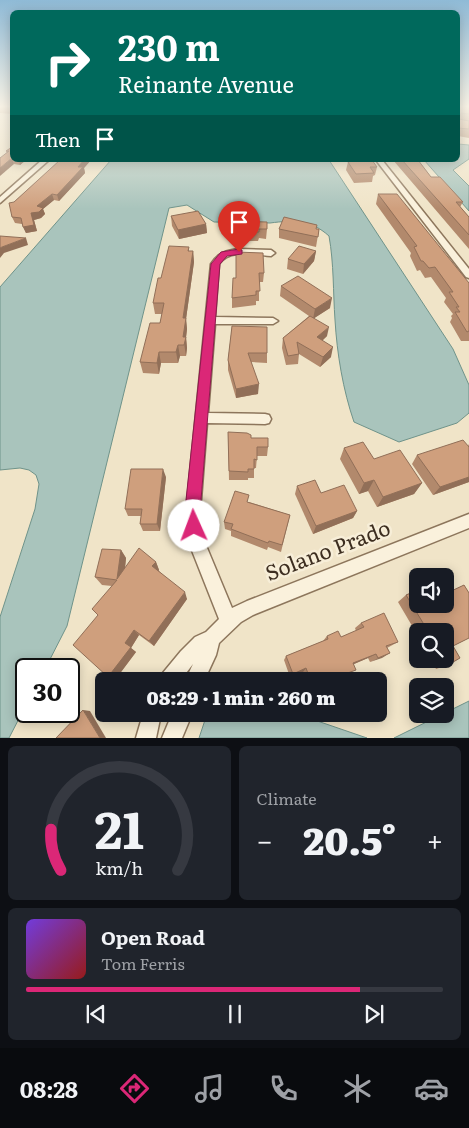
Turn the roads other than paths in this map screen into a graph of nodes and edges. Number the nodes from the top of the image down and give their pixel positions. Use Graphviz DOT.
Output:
graph roads {
  1 [pos="44,162"];
  2 [pos="380,162"];
  3 [pos="0,201"];
  4 [pos="272,253"];
  5 [pos="469,275"];
  6 [pos="211,320"];
  7 [pos="273,321"];
  8 [pos="202,418"];
  9 [pos="265,419"];
  10 [pos="469,521"];
  11 [pos="229,622"];
  12 [pos="212,638"];
  13 [pos="176,672"];
  14 [pos="198,672"];
  15 [pos="150,722"];
  16 [pos="179,722"];
  17 [pos="146,738"];
  18 [pos="172,738"];
  1 -- 3 [label="street"];
  2 -- 5 [label="street"];
  4 -- 6 [label="street"];
  6 -- 7 [label="street"];
  6 -- 8 [label="street"];
  8 -- 9 [label="street"];
  8 -- 11 [label="street"];
  10 -- 11 [label="street, Solano Prado"];
  11 -- 12 [label="street, Solano Prado"];
  12 -- 13 [label="street, Solano Prado"];
  12 -- 14 [label="street, Solano Prado"];
  15 -- 17 [label="street"];
  16 -- 18 [label="street"];
}
